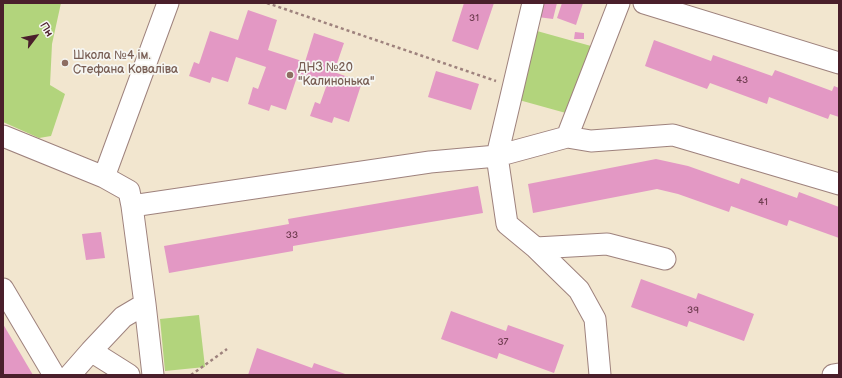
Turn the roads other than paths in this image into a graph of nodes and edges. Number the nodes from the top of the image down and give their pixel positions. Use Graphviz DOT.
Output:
graph roads {
  1 [pos="168,3"];
  2 [pos="533,3"];
  3 [pos="618,3"];
  4 [pos="644,3"];
  5 [pos="839,63"];
  6 [pos="3,136"];
  7 [pos="567,137"];
  8 [pos="497,156"];
  9 [pos="104,177"];
  10 [pos="839,184"];
  11 [pos="132,206"];
  12 [pos="536,248"];
  13 [pos="665,259"];
  14 [pos="3,289"];
  15 [pos="145,304"];
  16 [pos="91,351"];
  17 [pos="839,374"];
  18 [pos="54,375"];
  19 [pos="70,375"];
  20 [pos="129,375"];
  21 [pos="153,375"];
  22 [pos="600,375"];
  23 [pos="833,375"];
  1 -- 9 [label="street"];
  2 -- 8 [label="street"];
  3 -- 7 [label="street"];
  4 -- 5 [label="street"];
  6 -- 9 [label="street"];
  7 -- 8 [label="street"];
  7 -- 10 [label="street"];
  8 -- 11 [label="street"];
  8 -- 12 [label="street"];
  9 -- 11 [label="street"];
  11 -- 15 [label="street"];
  12 -- 13 [label="street"];
  12 -- 22 [label="street"];
  14 -- 18 [label="street"];
  15 -- 16 [label="street"];
  15 -- 21 [label="street"];
  16 -- 19 [label="street"];
  16 -- 20 [label="street"];
  17 -- 23 [label="street"];
}
